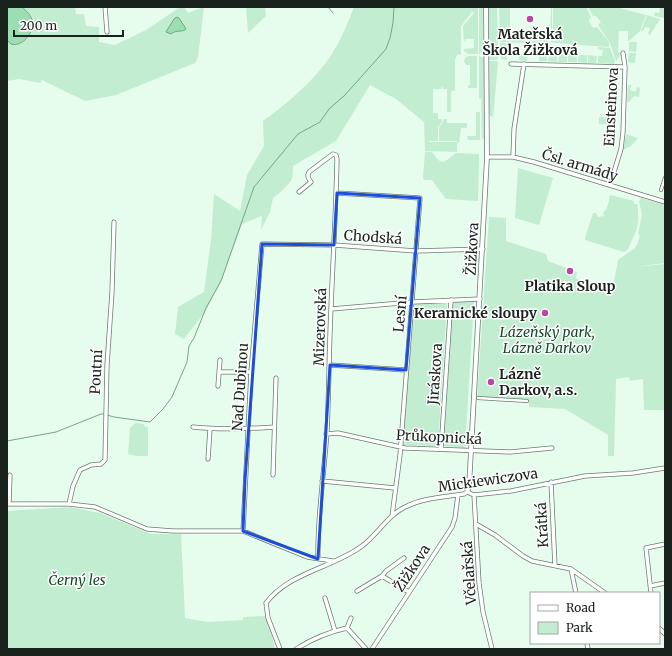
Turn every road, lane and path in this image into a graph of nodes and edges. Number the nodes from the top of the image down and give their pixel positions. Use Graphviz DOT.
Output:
graph roads {
  1 [pos="105,7"];
  2 [pos="486,7"];
  3 [pos="107,32"];
  4 [pos="623,53"];
  5 [pos="511,64"];
  6 [pos="524,64"];
  7 [pos="625,67"];
  8 [pos="487,157"];
  9 [pos="513,157"];
  10 [pos="665,178"];
  11 [pos="610,185"];
  12 [pos="661,190"];
  13 [pos="298,192"];
  14 [pos="337,193"];
  15 [pos="665,202"];
  16 [pos="114,222"];
  17 [pos="262,244"];
  18 [pos="334,245"];
  19 [pos="483,249"];
  20 [pos="416,251"];
  21 [pos="480,299"];
  22 [pos="450,300"];
  23 [pos="413,302"];
  24 [pos="331,309"];
  25 [pos="220,360"];
  26 [pos="330,365"];
  27 [pos="406,370"];
  28 [pos="220,372"];
  29 [pos="251,372"];
  30 [pos="276,378"];
  31 [pos="218,386"];
  32 [pos="478,398"];
  33 [pos="527,401"];
  34 [pos="193,427"];
  35 [pos="274,427"];
  36 [pos="210,429"];
  37 [pos="249,429"];
  38 [pos="326,434"];
  39 [pos="400,448"];
  40 [pos="552,448"];
  41 [pos="441,449"];
  42 [pos="470,450"];
  43 [pos="208,459"];
  44 [pos="665,468"];
  45 [pos="10,475"];
  46 [pos="273,475"];
  47 [pos="322,481"];
  48 [pos="551,482"];
  49 [pos="395,488"];
  50 [pos="467,492"];
  51 [pos="458,495"];
  52 [pos="474,495"];
  53 [pos="8,504"];
  54 [pos="69,504"];
  55 [pos="392,516"];
  56 [pos="476,524"];
  57 [pos="243,531"];
  58 [pos="665,544"];
  59 [pos="404,558"];
  60 [pos="318,560"];
  61 [pos="334,561"];
  62 [pos="555,566"];
  63 [pos="571,569"];
  64 [pos="382,576"];
  65 [pos="665,583"];
  66 [pos="650,586"];
  67 [pos="357,591"];
  68 [pos="409,592"];
  69 [pos="576,592"];
  70 [pos="603,592"];
  71 [pos="651,592"];
  72 [pos="325,598"];
  73 [pos="351,618"];
  74 [pos="347,628"];
  75 [pos="335,631"];
  76 [pos="280,649"];
  77 [pos="296,649"];
  78 [pos="366,649"];
  79 [pos="372,649"];
  80 [pos="492,649"];
  1 -- 3 [label="street"];
  2 -- 8 [label="street, Žižkova"];
  4 -- 7 [label="street, Einsteinova"];
  5 -- 6 [label="street"];
  6 -- 7 [label="street"];
  6 -- 9 [label="street"];
  7 -- 11 [label="street, Einsteinova"];
  8 -- 9 [label="street, Čsl. armády"];
  8 -- 19 [label="street, Žižkova"];
  9 -- 11 [label="street, Čsl. armády"];
  10 -- 12 [label="street"];
  11 -- 15 [label="street, Čsl. armády"];
  13 -- 14 [label="street, Mizerovská"];
  14 -- 18 [label="street, Mizerovská"];
  14 -- 20 [label="street, Lesní"];
  16 -- 54 [label="street, Poutní"];
  17 -- 18 [label="street, Chodská"];
  17 -- 29 [label="street, Nad Dubinou"];
  18 -- 20 [label="street, Chodská"];
  18 -- 24 [label="street, Mizerovská"];
  19 -- 20 [label="street, Chodská"];
  19 -- 21 [label="street, Žižkova"];
  20 -- 23 [label="street, Lesní"];
  21 -- 22 [label="street"];
  21 -- 42 [label="street, Žižkova"];
  22 -- 23 [label="street"];
  22 -- 41 [label="street, Jiráskova"];
  23 -- 24 [label="street"];
  23 -- 27 [label="street, Lesní"];
  24 -- 26 [label="street, Mizerovská"];
  25 -- 28 [label="street"];
  26 -- 27 [label="street"];
  26 -- 38 [label="street, Mizerovská"];
  27 -- 39 [label="street, Lesní"];
  28 -- 29 [label="street"];
  28 -- 31 [label="street"];
  29 -- 37 [label="street, Nad Dubinou"];
  30 -- 35 [label="street"];
  32 -- 33 [label="street"];
  34 -- 36 [label="street"];
  35 -- 37 [label="street"];
  35 -- 46 [label="street"];
  36 -- 37 [label="street"];
  36 -- 43 [label="street"];
  37 -- 57 [label="street, Nad Dubinou"];
  38 -- 39 [label="street, Průkopnická"];
  38 -- 47 [label="street, Mizerovská"];
  39 -- 41 [label="street, Průkopnická"];
  39 -- 49 [label="street, Lesní"];
  40 -- 42 [label="street, Průkopnická"];
  41 -- 42 [label="street, Průkopnická"];
  42 -- 50 [label="street, Žižkova"];
  44 -- 48 [label="street, Mickiewiczova"];
  45 -- 53 [label="street"];
  47 -- 49 [label="street"];
  47 -- 60 [label="street, Mizerovská"];
  48 -- 52 [label="street, Mickiewiczova"];
  48 -- 62 [label="street, Krátká"];
  49 -- 55 [label="street, Lesní"];
  50 -- 51 [label="street, Mickiewiczova"];
  50 -- 52 [label="street, Mickiewiczova"];
  51 -- 55 [label="street, Mickiewiczova"];
  51 -- 68 [label="street, Žižkova"];
  52 -- 56 [label="street, Včelařská"];
  53 -- 54 [label="street"];
  54 -- 57 [label="street"];
  55 -- 61 [label="street, Mickiewiczova"];
  56 -- 62 [label="street"];
  56 -- 80 [label="street, Včelařská"];
  57 -- 60 [label="street"];
  58 -- 66 [label="street"];
  59 -- 64 [label="street"];
  60 -- 61 [label="street"];
  61 -- 76 [label="street, Mickiewiczova"];
  62 -- 63 [label="street"];
  63 -- 69 [label="street"];
  63 -- 70 [label="street"];
  64 -- 67 [label="street"];
  64 -- 68 [label="street"];
  65 -- 66 [label="street"];
  66 -- 71 [label="street"];
  68 -- 79 [label="street, Žižkova"];
  72 -- 75 [label="street"];
  73 -- 74 [label="street"];
  74 -- 75 [label="street"];
  74 -- 78 [label="street"];
  75 -- 77 [label="street"];
}
